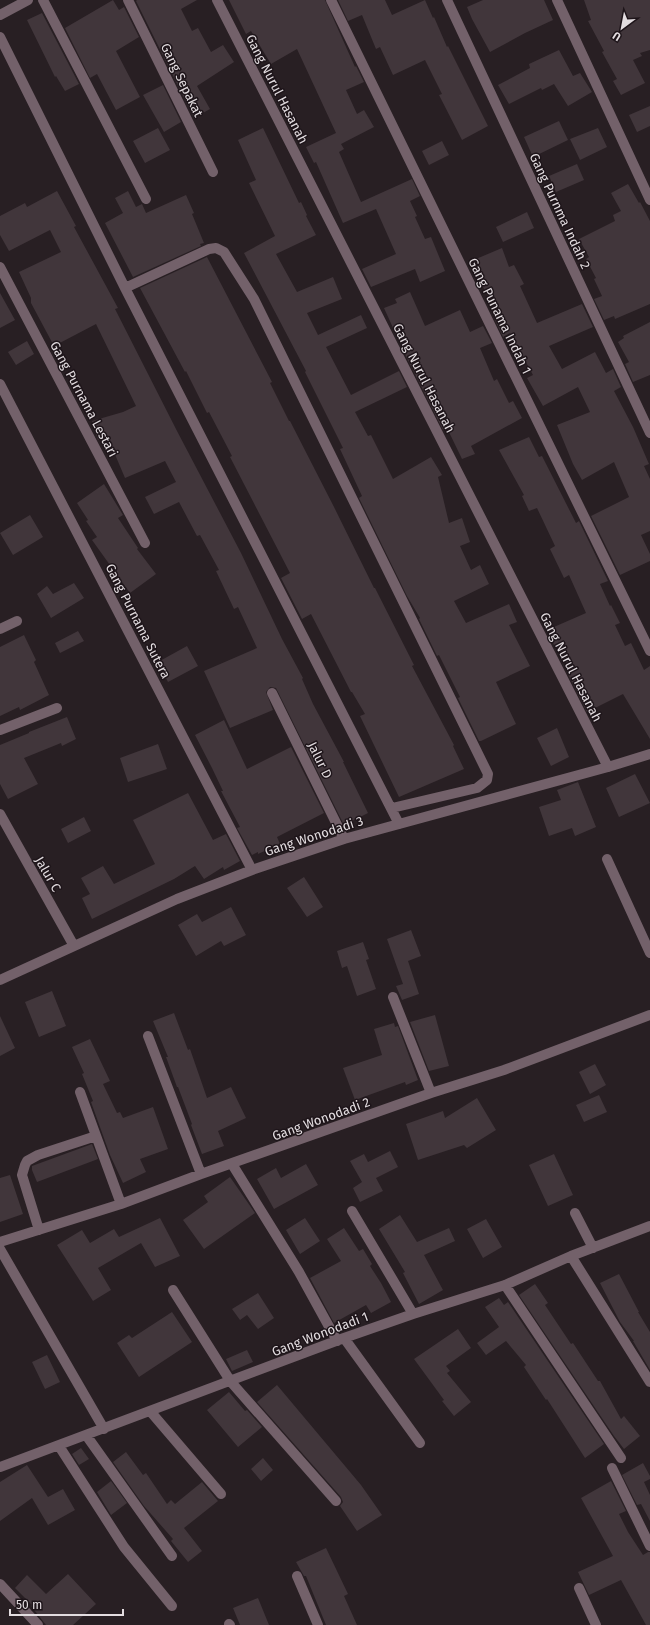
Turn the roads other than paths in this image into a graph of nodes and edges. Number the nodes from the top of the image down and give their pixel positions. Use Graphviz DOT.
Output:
graph roads {
  1 [pos="28,0"];
  2 [pos="42,0"];
  3 [pos="128,0"];
  4 [pos="217,0"];
  5 [pos="331,0"];
  6 [pos="447,0"];
  7 [pos="557,0"];
  8 [pos="4,9"];
  9 [pos="0,37"];
  10 [pos="213,172"];
  11 [pos="146,199"];
  12 [pos="650,200"];
  13 [pos="0,267"];
  14 [pos="125,288"];
  15 [pos="0,384"];
  16 [pos="650,433"];
  17 [pos="145,543"];
  18 [pos="17,621"];
  19 [pos="0,629"];
  20 [pos="649,646"];
  21 [pos="272,693"];
  22 [pos="57,708"];
  23 [pos="0,730"];
  24 [pos="650,754"];
  25 [pos="608,767"];
  26 [pos="392,808"];
  27 [pos="0,814"];
  28 [pos="399,824"];
  29 [pos="344,839"];
  30 [pos="607,859"];
  31 [pos="252,870"];
  32 [pos="74,946"];
  33 [pos="650,953"];
  34 [pos="0,980"];
  35 [pos="393,997"];
  36 [pos="650,1015"];
  37 [pos="148,1036"];
  38 [pos="80,1092"];
  39 [pos="431,1093"];
  40 [pos="96,1136"];
  41 [pos="232,1164"];
  42 [pos="201,1174"];
  43 [pos="121,1204"];
  44 [pos="352,1210"];
  45 [pos="575,1213"];
  46 [pos="650,1226"];
  47 [pos="39,1230"];
  48 [pos="0,1242"];
  49 [pos="593,1248"];
  50 [pos="0,1249"];
  51 [pos="571,1256"];
  52 [pos="505,1285"];
  53 [pos="173,1290"];
  54 [pos="413,1314"];
  55 [pos="340,1340"];
  56 [pos="231,1382"];
  57 [pos="650,1382"];
  58 [pos="150,1411"];
  59 [pos="104,1429"];
  60 [pos="86,1435"];
  61 [pos="420,1443"];
  62 [pos="59,1446"];
  63 [pos="621,1458"];
  64 [pos="0,1467"];
  65 [pos="612,1468"];
  66 [pos="222,1494"];
  67 [pos="336,1501"];
  68 [pos="650,1546"];
  69 [pos="172,1556"];
  70 [pos="297,1576"];
  71 [pos="0,1584"];
  72 [pos="579,1588"];
  73 [pos="172,1606"];
  74 [pos="38,1625"];
  75 [pos="318,1625"];
  76 [pos="596,1625"];
  1 -- 8 [label="street"];
  2 -- 11 [label="street"];
  3 -- 10 [label="street, Gang Sepakat"];
  4 -- 25 [label="street, Gang Nurul Hasanah"];
  5 -- 20 [label="street, Gang Punama Indah 1"];
  6 -- 16 [label="street, Gang Purnma Indah 2"];
  7 -- 12 [label="street"];
  9 -- 14 [label="street"];
  13 -- 17 [label="street, Gang Purnama Lestari"];
  14 -- 26 [label="street"];
  14 -- 26 [label="street"];
  15 -- 31 [label="street, Gang Purnama Sutera"];
  18 -- 19 [label="street"];
  21 -- 29 [label="street, Jalur D"];
  22 -- 23 [label="street"];
  24 -- 25 [label="street, Gang Wonodadi 3"];
  25 -- 28 [label="street, Gang Wonodadi 3"];
  26 -- 28 [label="street"];
  27 -- 32 [label="street, Jalur C"];
  28 -- 29 [label="street, Gang Wonodadi 3"];
  29 -- 31 [label="street, Gang Wonodadi 3"];
  30 -- 33 [label="street"];
  31 -- 32 [label="street, Gang Wonodadi 3"];
  32 -- 34 [label="street, Gang Wonodadi 3"];
  35 -- 39 [label="street"];
  36 -- 39 [label="street, Gang Wonodadi 2"];
  37 -- 42 [label="street"];
  38 -- 40 [label="street"];
  39 -- 41 [label="street, Gang Wonodadi 2"];
  40 -- 43 [label="street"];
  40 -- 47 [label="street"];
  41 -- 42 [label="street, Gang Wonodadi 2"];
  41 -- 55 [label="street"];
  42 -- 43 [label="street, Gang Wonodadi 2"];
  43 -- 47 [label="street, Gang Wonodadi 2"];
  44 -- 54 [label="street"];
  45 -- 49 [label="street"];
  46 -- 49 [label="street, Gang Wonodadi 1"];
  47 -- 48 [label="street, Gang Wonodadi 2"];
  49 -- 51 [label="street, Gang Wonodadi 1"];
  50 -- 59 [label="street"];
  51 -- 52 [label="street, Gang Wonodadi 1"];
  51 -- 57 [label="street"];
  52 -- 54 [label="street, Gang Wonodadi 1"];
  52 -- 63 [label="street"];
  53 -- 56 [label="street"];
  54 -- 55 [label="street, Gang Wonodadi 1"];
  55 -- 56 [label="street, Gang Wonodadi 1"];
  55 -- 61 [label="street"];
  56 -- 58 [label="street, Gang Wonodadi 1"];
  56 -- 67 [label="street"];
  58 -- 59 [label="street, Gang Wonodadi 1"];
  58 -- 66 [label="street"];
  59 -- 60 [label="street, Gang Wonodadi 1"];
  60 -- 62 [label="street, Gang Wonodadi 1"];
  60 -- 69 [label="street"];
  62 -- 64 [label="street, Gang Wonodadi 1"];
  62 -- 73 [label="street"];
  65 -- 68 [label="street"];
  70 -- 75 [label="street"];
  71 -- 74 [label="street"];
  72 -- 76 [label="street"];
}
